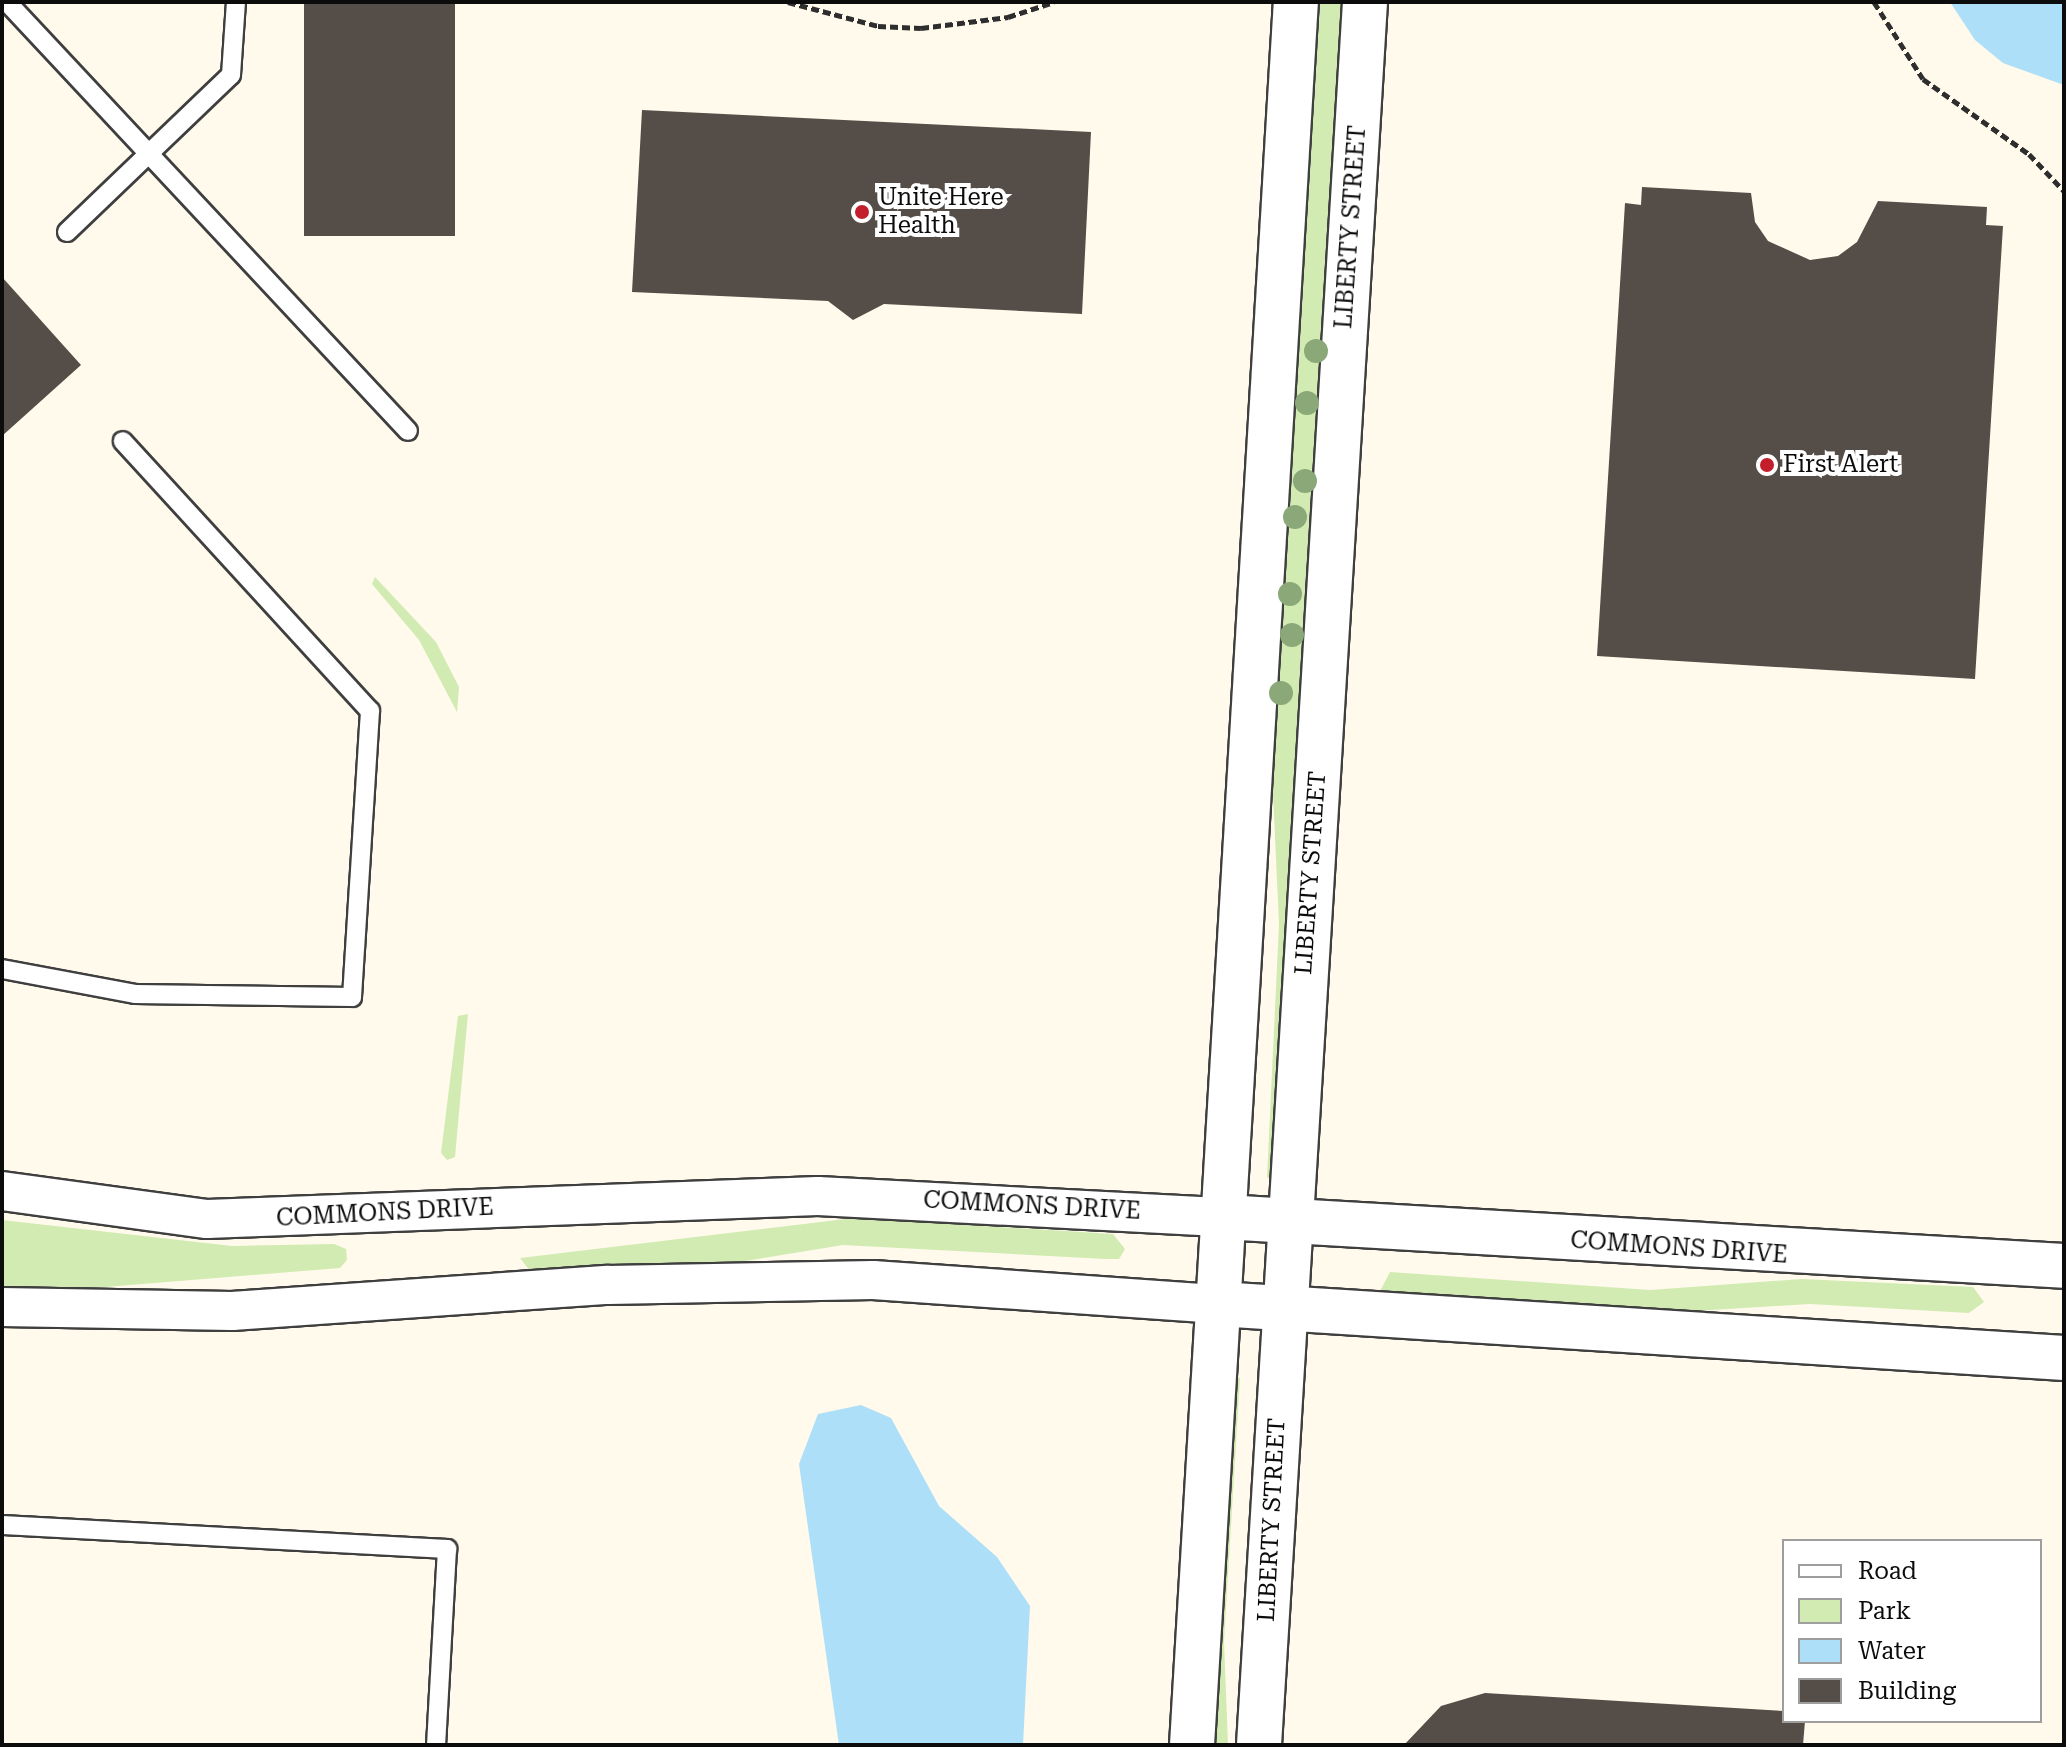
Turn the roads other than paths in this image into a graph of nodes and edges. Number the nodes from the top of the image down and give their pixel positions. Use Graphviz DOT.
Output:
graph roads {
  1 [pos="7,2"];
  2 [pos="236,2"];
  3 [pos="1296,2"];
  4 [pos="1365,2"];
  5 [pos="149,155"];
  6 [pos="67,232"];
  7 [pos="408,431"];
  8 [pos="123,441"];
  9 [pos="2,969"];
  10 [pos="2,1191"];
  11 [pos="1223,1217"];
  12 [pos="1290,1224"];
  13 [pos="2064,1266"];
  14 [pos="1218,1304"];
  15 [pos="2,1307"];
  16 [pos="1284,1307"];
  17 [pos="2064,1358"];
  18 [pos="2,1525"];
  19 [pos="436,1745"];
  20 [pos="1192,1745"];
  21 [pos="1259,1745"];
  1 -- 5 [label="lane"];
  2 -- 5 [label="lane"];
  3 -- 11 [label="street"];
  4 -- 12 [label="street, LIBERTY STREET"];
  5 -- 6 [label="lane"];
  5 -- 7 [label="lane"];
  8 -- 9 [label="lane"];
  10 -- 11 [label="street, COMMONS DRIVE"];
  11 -- 12 [label="street, COMMONS DRIVE"];
  11 -- 14 [label="street"];
  12 -- 13 [label="street, COMMONS DRIVE"];
  12 -- 16 [label="street, LIBERTY STREET"];
  14 -- 15 [label="street"];
  14 -- 16 [label="street"];
  14 -- 20 [label="street"];
  16 -- 17 [label="street"];
  16 -- 21 [label="street, LIBERTY STREET"];
  18 -- 19 [label="lane"];
}
